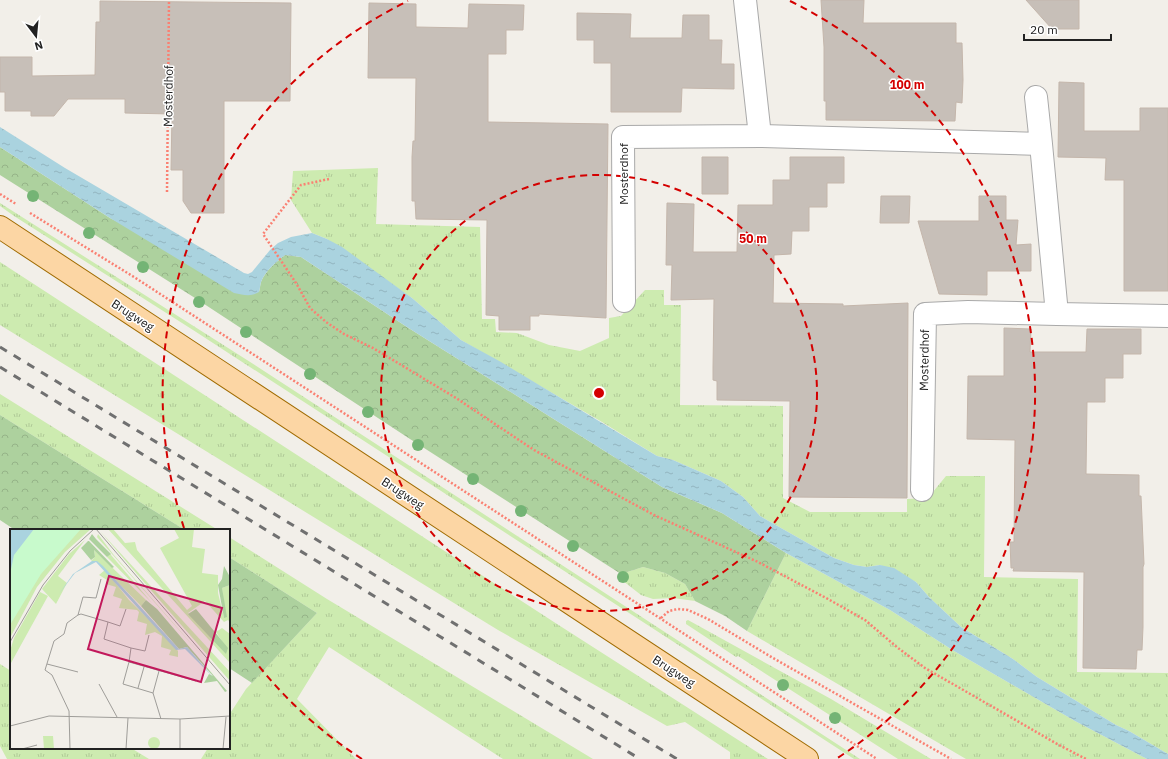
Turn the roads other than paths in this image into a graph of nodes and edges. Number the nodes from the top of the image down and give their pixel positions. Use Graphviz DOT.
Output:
graph roads {
  1 [pos="745,0"];
  2 [pos="1036,97"];
  3 [pos="760,136"];
  4 [pos="1041,144"];
  5 [pos="0,227"];
  6 [pos="624,301"];
  7 [pos="1057,314"];
  8 [pos="1168,316"];
  9 [pos="922,490"];
  10 [pos="807,759"];
  1 -- 3 [label="street"];
  2 -- 4 [label="street"];
  3 -- 4 [label="street, Mosterdhof"];
  3 -- 6 [label="street, Mosterdhof"];
  4 -- 7 [label="street"];
  5 -- 10 [label="main road, Brugweg"];
  7 -- 8 [label="street, Mosterdhof"];
  7 -- 9 [label="street, Mosterdhof"];
}
